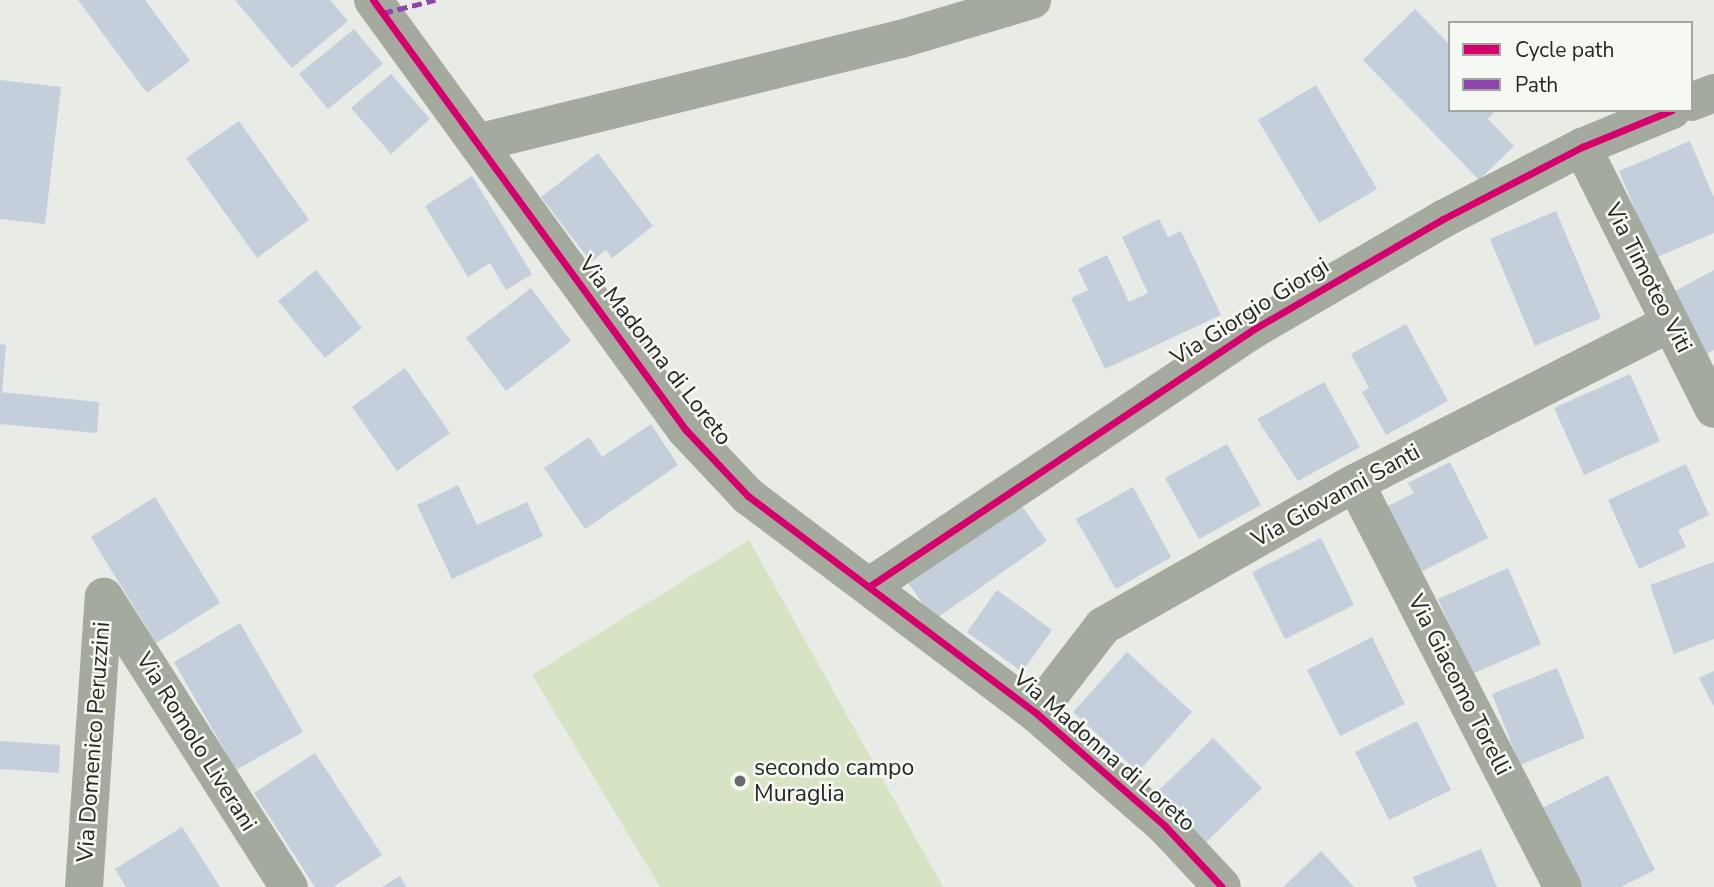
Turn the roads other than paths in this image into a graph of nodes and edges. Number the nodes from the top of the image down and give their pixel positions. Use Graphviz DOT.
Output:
graph roads {
  1 [pos="373,0"];
  2 [pos="1032,0"];
  3 [pos="1714,93"];
  4 [pos="1693,101"];
  5 [pos="1667,112"];
  6 [pos="477,143"];
  7 [pos="1582,147"];
  8 [pos="1670,323"];
  9 [pos="1714,409"];
  10 [pos="1355,483"];
  11 [pos="870,586"];
  12 [pos="104,597"];
  13 [pos="1036,712"];
  14 [pos="84,887"];
  15 [pos="289,887"];
  16 [pos="1222,887"];
  17 [pos="1563,887"];
  1 -- 6 [label="street, Via Madonna di Loreto"];
  2 -- 6 [label="street"];
  3 -- 4 [label="street"];
  5 -- 7 [label="street, Via Giorgio Giorgi"];
  6 -- 11 [label="street, Via Madonna di Loreto"];
  7 -- 8 [label="street, Via Timoteo Viti"];
  7 -- 11 [label="street, Via Giorgio Giorgi"];
  8 -- 9 [label="street, Via Timoteo Viti"];
  8 -- 10 [label="street, Via Giovanni Santi"];
  10 -- 13 [label="street, Via Giovanni Santi"];
  10 -- 17 [label="street, Via Giacomo Torelli"];
  11 -- 13 [label="street, Via Madonna di Loreto"];
  12 -- 14 [label="street, Via Domenico Peruzzini"];
  12 -- 15 [label="street, Via Romolo Liverani"];
  13 -- 16 [label="street, Via Madonna di Loreto"];
}
